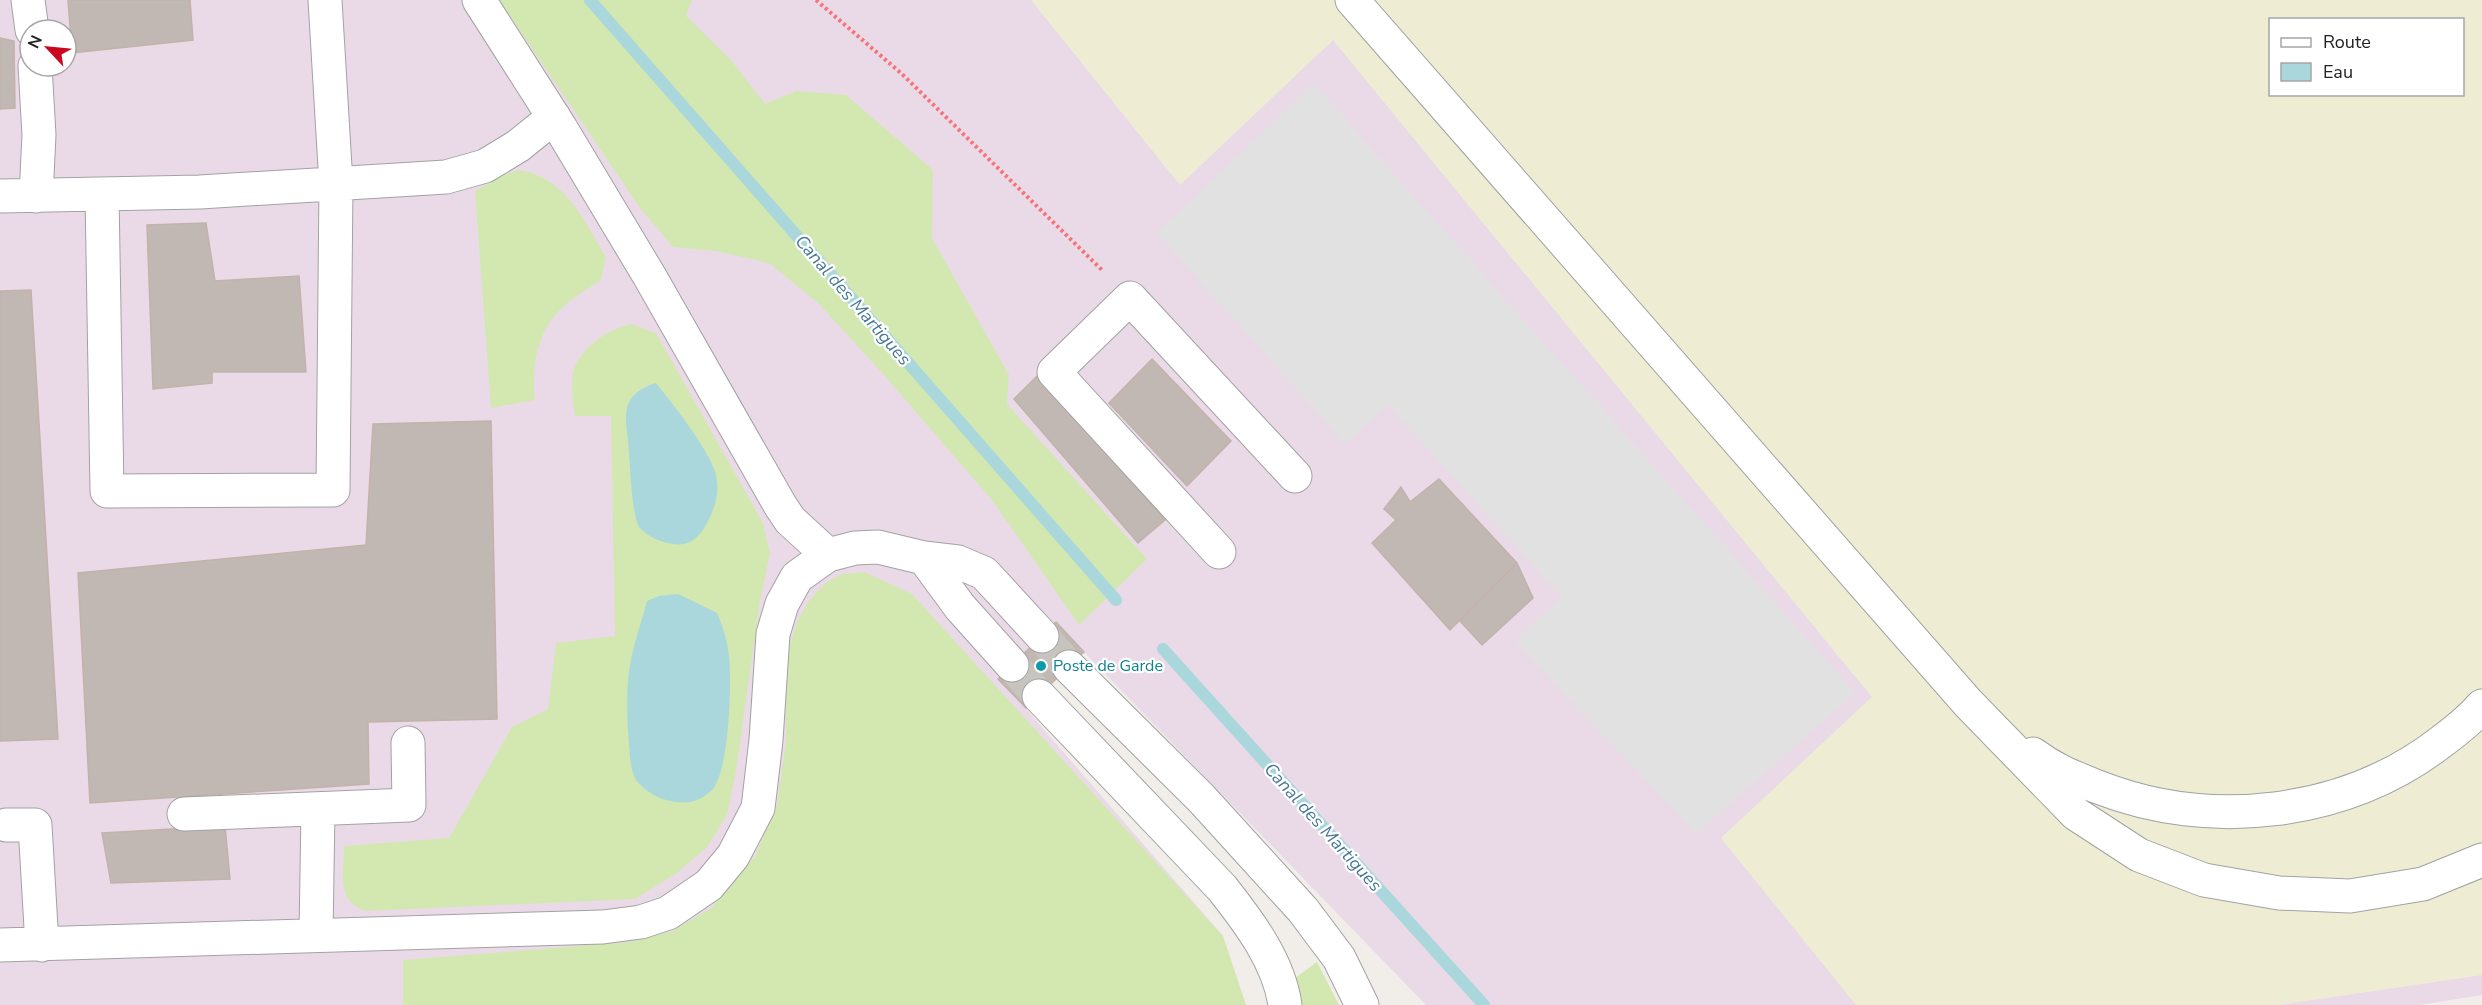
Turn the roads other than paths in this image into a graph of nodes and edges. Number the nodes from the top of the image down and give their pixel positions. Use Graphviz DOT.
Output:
graph roads {
  1 [pos="28,0"];
  2 [pos="324,0"];
  3 [pos="479,0"];
  4 [pos="1352,0"];
  5 [pos="30,18"];
  6 [pos="36,78"];
  7 [pos="554,117"];
  8 [pos="336,184"];
  9 [pos="102,194"];
  10 [pos="0,196"];
  11 [pos="36,196"];
  12 [pos="1295,476"];
  13 [pos="1218,552"];
  14 [pos="828,555"];
  15 [pos="924,558"];
  16 [pos="1042,636"];
  17 [pos="1012,665"];
  18 [pos="1069,667"];
  19 [pos="1039,696"];
  20 [pos="1968,702"];
  21 [pos="2482,706"];
  22 [pos="408,743"];
  23 [pos="318,809"];
  24 [pos="184,814"];
  25 [pos="6,825"];
  26 [pos="2482,860"];
  27 [pos="316,936"];
  28 [pos="0,945"];
  29 [pos="42,945"];
  30 [pos="1286,1005"];
  31 [pos="1362,1005"];
  1 -- 5 [label="lane"];
  2 -- 8 [label="lane"];
  3 -- 7 [label="lane"];
  4 -- 20 [label="lane"];
  6 -- 11 [label="lane"];
  7 -- 8 [label="lane"];
  7 -- 14 [label="lane"];
  8 -- 9 [label="lane"];
  8 -- 9 [label="lane"];
  9 -- 11 [label="lane"];
  10 -- 11 [label="lane"];
  12 -- 13 [label="lane"];
  14 -- 15 [label="lane"];
  14 -- 27 [label="lane"];
  15 -- 16 [label="lane"];
  15 -- 17 [label="lane"];
  18 -- 31 [label="lane"];
  19 -- 30 [label="lane"];
  20 -- 21 [label="lane"];
  20 -- 26 [label="lane"];
  22 -- 23 [label="lane"];
  23 -- 24 [label="lane"];
  23 -- 27 [label="lane"];
  25 -- 29 [label="lane"];
  27 -- 29 [label="lane"];
  28 -- 29 [label="lane"];
}
